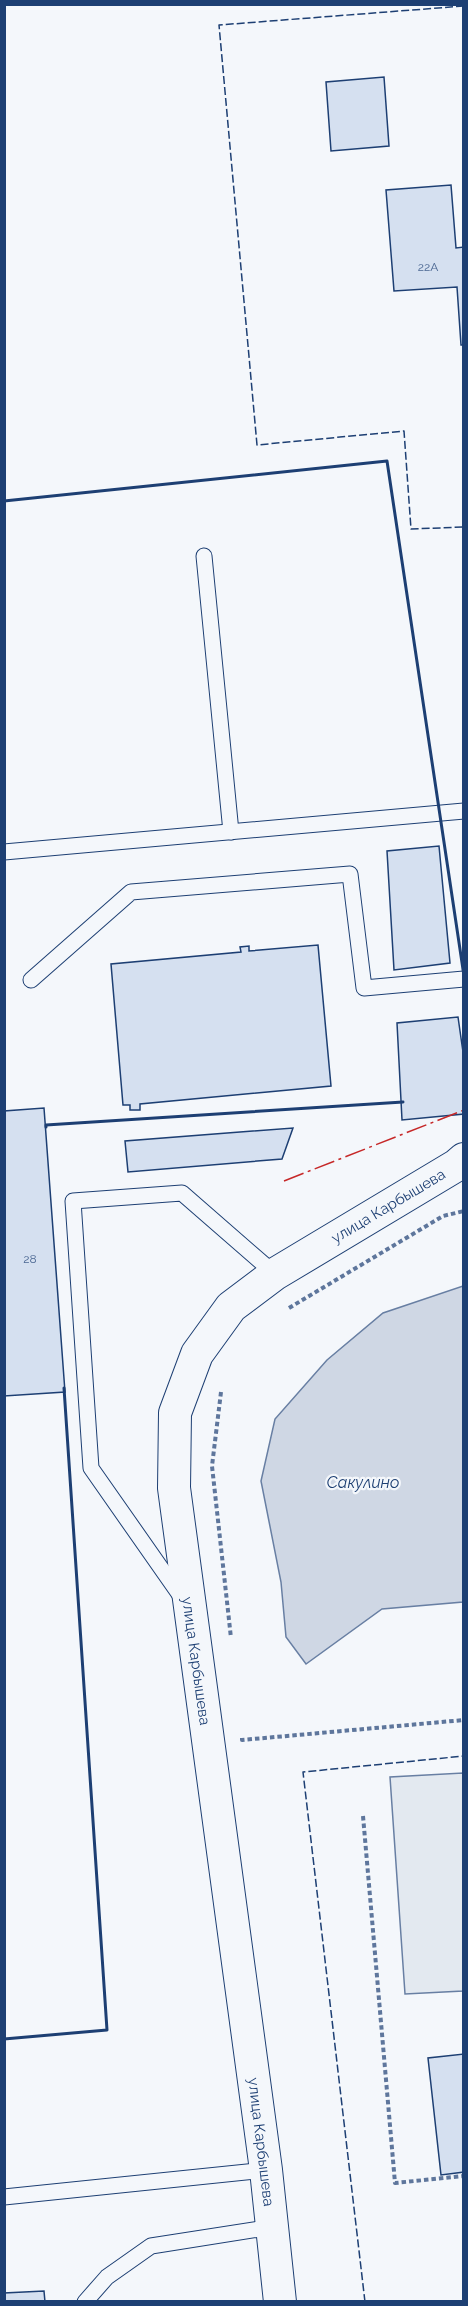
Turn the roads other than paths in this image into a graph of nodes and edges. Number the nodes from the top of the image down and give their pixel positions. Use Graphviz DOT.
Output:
graph roads {
  1 [pos="204,556"];
  2 [pos="464,811"];
  3 [pos="231,832"];
  4 [pos="4,852"];
  5 [pos="464,979"];
  6 [pos="31,980"];
  7 [pos="461,1162"];
  8 [pos="275,1274"];
  9 [pos="189,1607"];
  10 [pos="266,2170"];
  11 [pos="4,2197"];
  12 [pos="272,2227"];
  13 [pos="85,2301"];
  14 [pos="280,2301"];
  1 -- 3 [label="lane"];
  2 -- 3 [label="lane"];
  3 -- 4 [label="lane"];
  5 -- 6 [label="lane"];
  7 -- 8 [label="street, улица Карбышева"];
  8 -- 9 [label="street, улица Карбышева"];
  8 -- 9 [label="lane"];
  9 -- 10 [label="street, улица Карбышева"];
  10 -- 11 [label="lane"];
  10 -- 12 [label="street, улица Карбышева"];
  12 -- 13 [label="lane"];
  12 -- 14 [label="street, улица Карбышева"];
}
